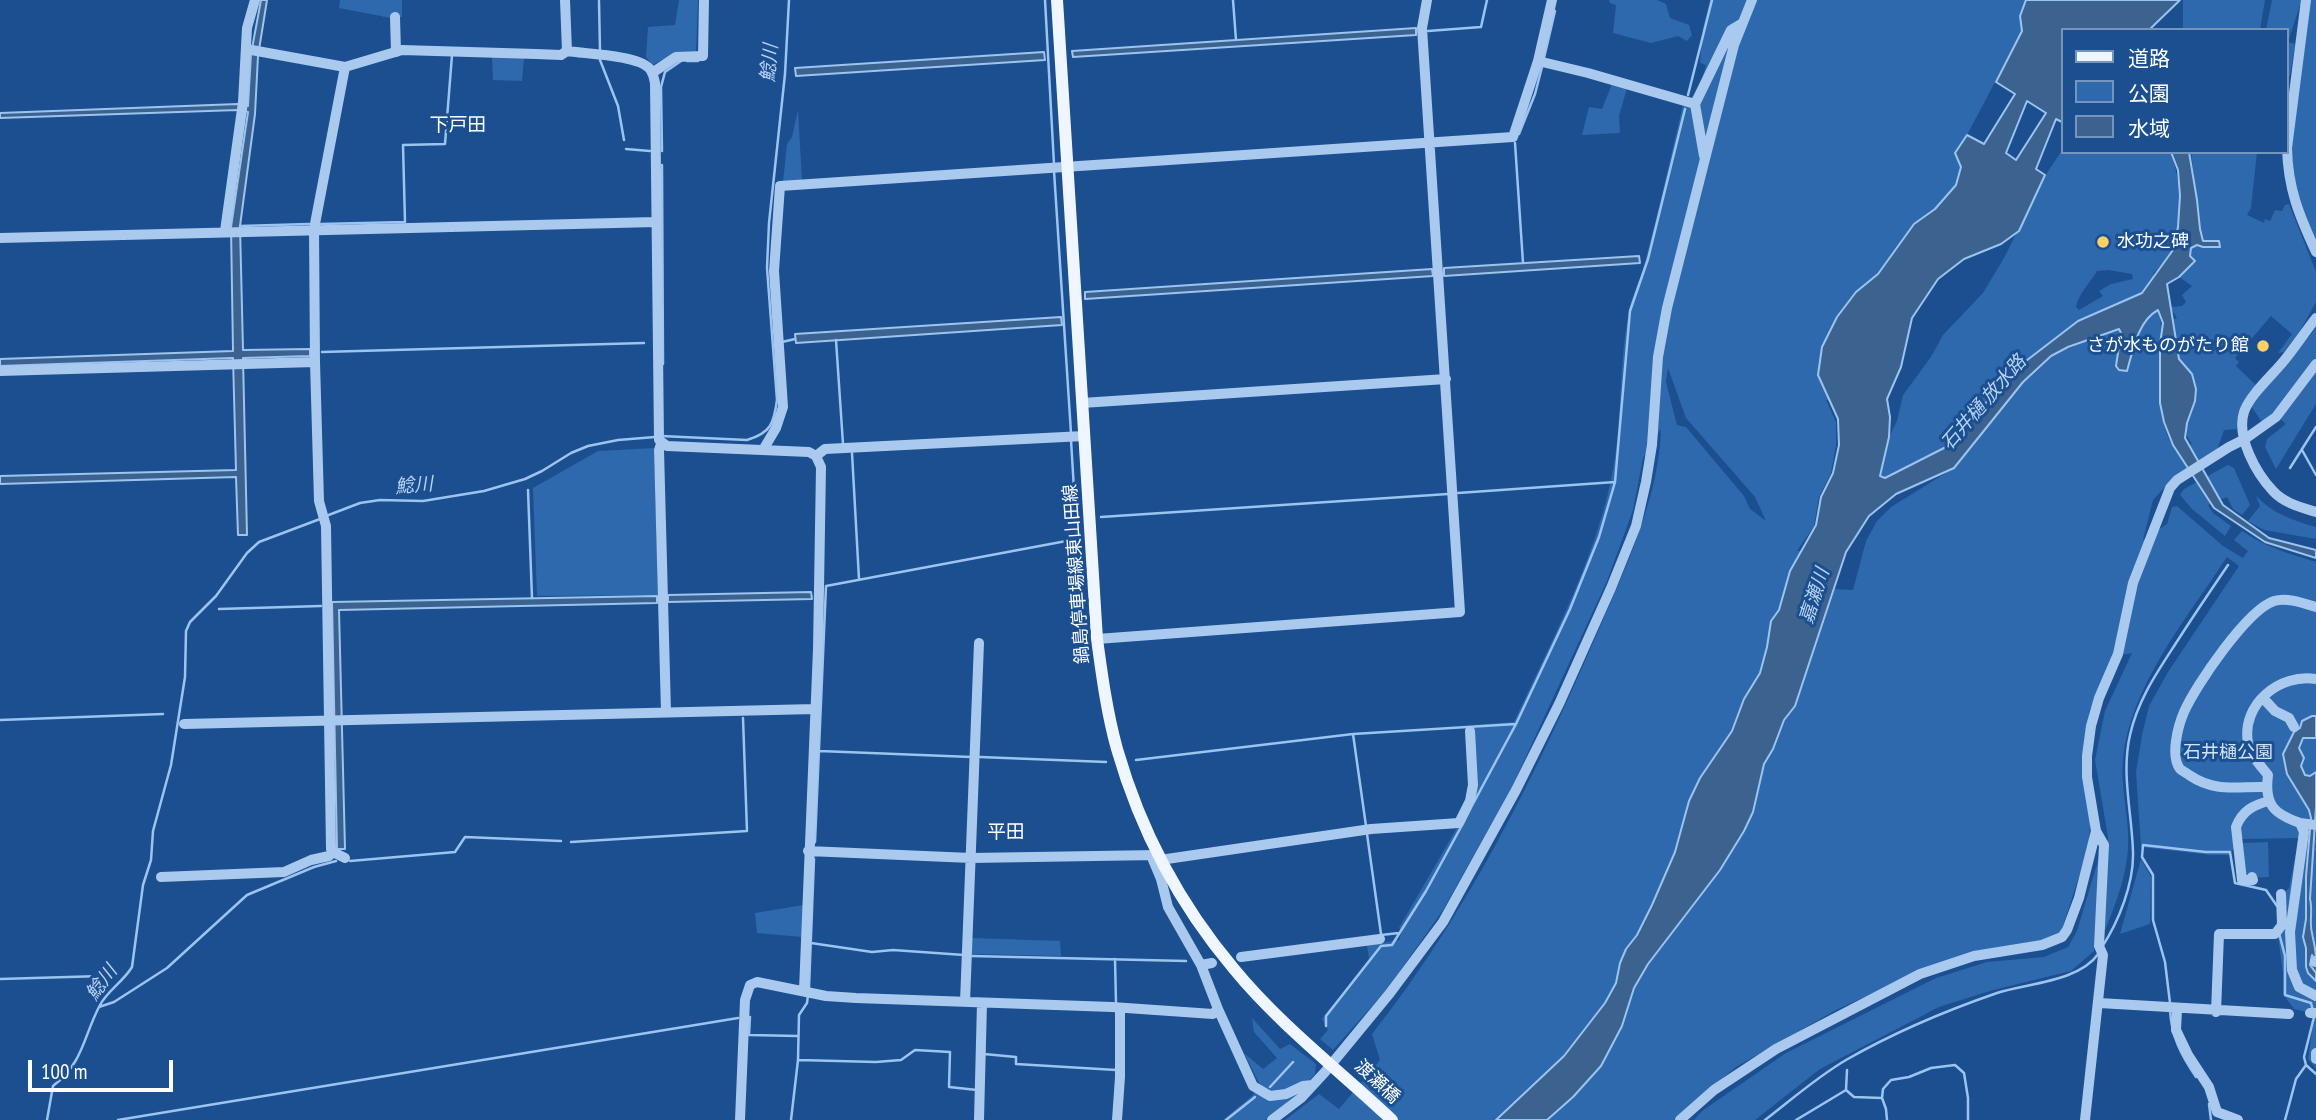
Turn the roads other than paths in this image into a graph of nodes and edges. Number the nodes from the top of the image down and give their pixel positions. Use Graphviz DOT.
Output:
graph roads {
  1 [pos="255,0"];
  2 [pos="565,0"];
  3 [pos="704,0"];
  4 [pos="1057,0"];
  5 [pos="1427,0"];
  6 [pos="1552,0"];
  7 [pos="1752,0"];
  8 [pos="2306,0"];
  9 [pos="395,17"];
  10 [pos="1741,24"];
  11 [pos="246,49"];
  12 [pos="567,51"];
  13 [pos="396,52"];
  14 [pos="1538,61"];
  15 [pos="345,67"];
  16 [pos="652,73"];
  17 [pos="1695,104"];
  18 [pos="2288,140"];
  19 [pos="1430,143"];
  20 [pos="2287,154"];
  21 [pos="1704,160"];
  22 [pos="1058,167"];
  23 [pos="656,222"];
  24 [pos="314,229"];
  25 [pos="227,231"];
  26 [pos="0,238"];
  27 [pos="2316,252"];
  28 [pos="2316,318"];
  29 [pos="315,362"];
  30 [pos="2316,364"];
  31 [pos="0,371"];
  32 [pos="1446,379"];
  33 [pos="1082,403"];
  34 [pos="1075,436"];
  35 [pos="2245,439"];
  36 [pos="660,442"];
  37 [pos="763,450"];
  38 [pos="816,456"];
  39 [pos="2316,512"];
  40 [pos="2316,607"];
  41 [pos="1097,639"];
  42 [pos="979,643"];
  43 [pos="2316,679"];
  44 [pos="2263,698"];
  45 [pos="815,709"];
  46 [pos="666,712"];
  47 [pos="328,721"];
  48 [pos="184,724"];
  49 [pos="2294,727"];
  50 [pos="1469,731"];
  51 [pos="2267,787"];
  52 [pos="2269,801"];
  53 [pos="2301,823"];
  54 [pos="2316,825"];
  55 [pos="2096,831"];
  56 [pos="808,851"];
  57 [pos="333,852"];
  58 [pos="1156,857"];
  59 [pos="345,858"];
  60 [pos="971,859"];
  61 [pos="160,877"];
  62 [pos="2252,877"];
  63 [pos="2281,894"];
  64 [pos="1380,939"];
  65 [pos="1241,957"];
  66 [pos="1212,963"];
  67 [pos="1200,965"];
  68 [pos="808,991"];
  69 [pos="2316,996"];
  70 [pos="965,1002"];
  71 [pos="982,1003"];
  72 [pos="2099,1003"];
  73 [pos="1120,1008"];
  74 [pos="1218,1009"];
  75 [pos="2172,1009"];
  76 [pos="2217,1012"];
  77 [pos="2289,1014"];
  78 [pos="2316,1053"];
  79 [pos="2316,1059"];
  80 [pos="1334,1067"];
  81 [pos="1313,1085"];
  82 [pos="740,1120"];
  83 [pos="979,1120"];
  84 [pos="1118,1120"];
  85 [pos="1272,1120"];
  86 [pos="1392,1120"];
  87 [pos="1680,1120"];
  88 [pos="2085,1120"];
  89 [pos="2238,1120"];
  1 -- 11 [label="street"];
  2 -- 12 [label="street"];
  3 -- 16 [label="street"];
  4 -- 22 [label="main road, 鍋島停車場線東山田線"];
  5 -- 19 [label="street"];
  6 -- 14 [label="street"];
  7 -- 10 [label="street"];
  8 -- 18 [label="street"];
  9 -- 13 [label="street"];
  10 -- 17 [label="street"];
  10 -- 21 [label="street"];
  11 -- 15 [label="street"];
  11 -- 25 [label="street"];
  12 -- 13 [label="street"];
  12 -- 16 [label="street"];
  13 -- 15 [label="street"];
  14 -- 17 [label="street"];
  14 -- 19 [label="street"];
  15 -- 24 [label="street"];
  16 -- 23 [label="street"];
  17 -- 21 [label="street"];
  19 -- 22 [label="street"];
  19 -- 32 [label="street"];
  20 -- 27 [label="street"];
  21 -- 80 [label="street"];
  22 -- 33 [label="main road, 鍋島停車場線東山田線"];
  22 -- 37 [label="street"];
  23 -- 24 [label="street"];
  23 -- 36 [label="street"];
  24 -- 25 [label="street"];
  24 -- 29 [label="street"];
  25 -- 26 [label="street"];
  28 -- 35 [label="street"];
  29 -- 31 [label="street"];
  29 -- 47 [label="street"];
  30 -- 35 [label="street"];
  32 -- 33 [label="street"];
  32 -- 41 [label="street"];
  33 -- 34 [label="main road, 鍋島停車場線東山田線"];
  34 -- 38 [label="street"];
  34 -- 41 [label="main road, 鍋島停車場線東山田線"];
  35 -- 39 [label="street"];
  35 -- 55 [label="street"];
  36 -- 37 [label="street"];
  36 -- 46 [label="street"];
  37 -- 38 [label="street"];
  38 -- 45 [label="street"];
  40 -- 51 [label="street"];
  41 -- 58 [label="main road, 鍋島停車場線東山田線"];
  42 -- 60 [label="street"];
  43 -- 44 [label="street"];
  44 -- 49 [label="street"];
  44 -- 51 [label="street"];
  45 -- 46 [label="street"];
  45 -- 56 [label="street"];
  46 -- 47 [label="street"];
  47 -- 48 [label="street"];
  47 -- 57 [label="street"];
  50 -- 58 [label="street"];
  51 -- 52 [label="street"];
  52 -- 53 [label="street"];
  52 -- 62 [label="street"];
  53 -- 54 [label="street"];
  53 -- 69 [label="street"];
  55 -- 72 [label="street"];
  55 -- 87 [label="street"];
  56 -- 60 [label="street"];
  56 -- 68 [label="street"];
  57 -- 59 [label="street"];
  57 -- 61 [label="street"];
  58 -- 60 [label="street"];
  58 -- 67 [label="street"];
  58 -- 80 [label="main road, 鍋島停車場線東山田線"];
  60 -- 70 [label="street"];
  63 -- 76 [label="street"];
  64 -- 65 [label="street"];
  66 -- 67 [label="street"];
  67 -- 74 [label="street"];
  68 -- 70 [label="street"];
  68 -- 82 [label="street"];
  70 -- 71 [label="street"];
  71 -- 73 [label="street"];
  71 -- 83 [label="street"];
  72 -- 75 [label="street"];
  72 -- 88 [label="street"];
  73 -- 74 [label="street"];
  73 -- 84 [label="street"];
  74 -- 81 [label="street"];
  75 -- 76 [label="street"];
  75 -- 89 [label="street"];
  76 -- 77 [label="street"];
  78 -- 79 [label="street"];
  80 -- 81 [label="street"];
  80 -- 86 [label="main road, 渡瀬橋"];
  81 -- 85 [label="street"];
}
